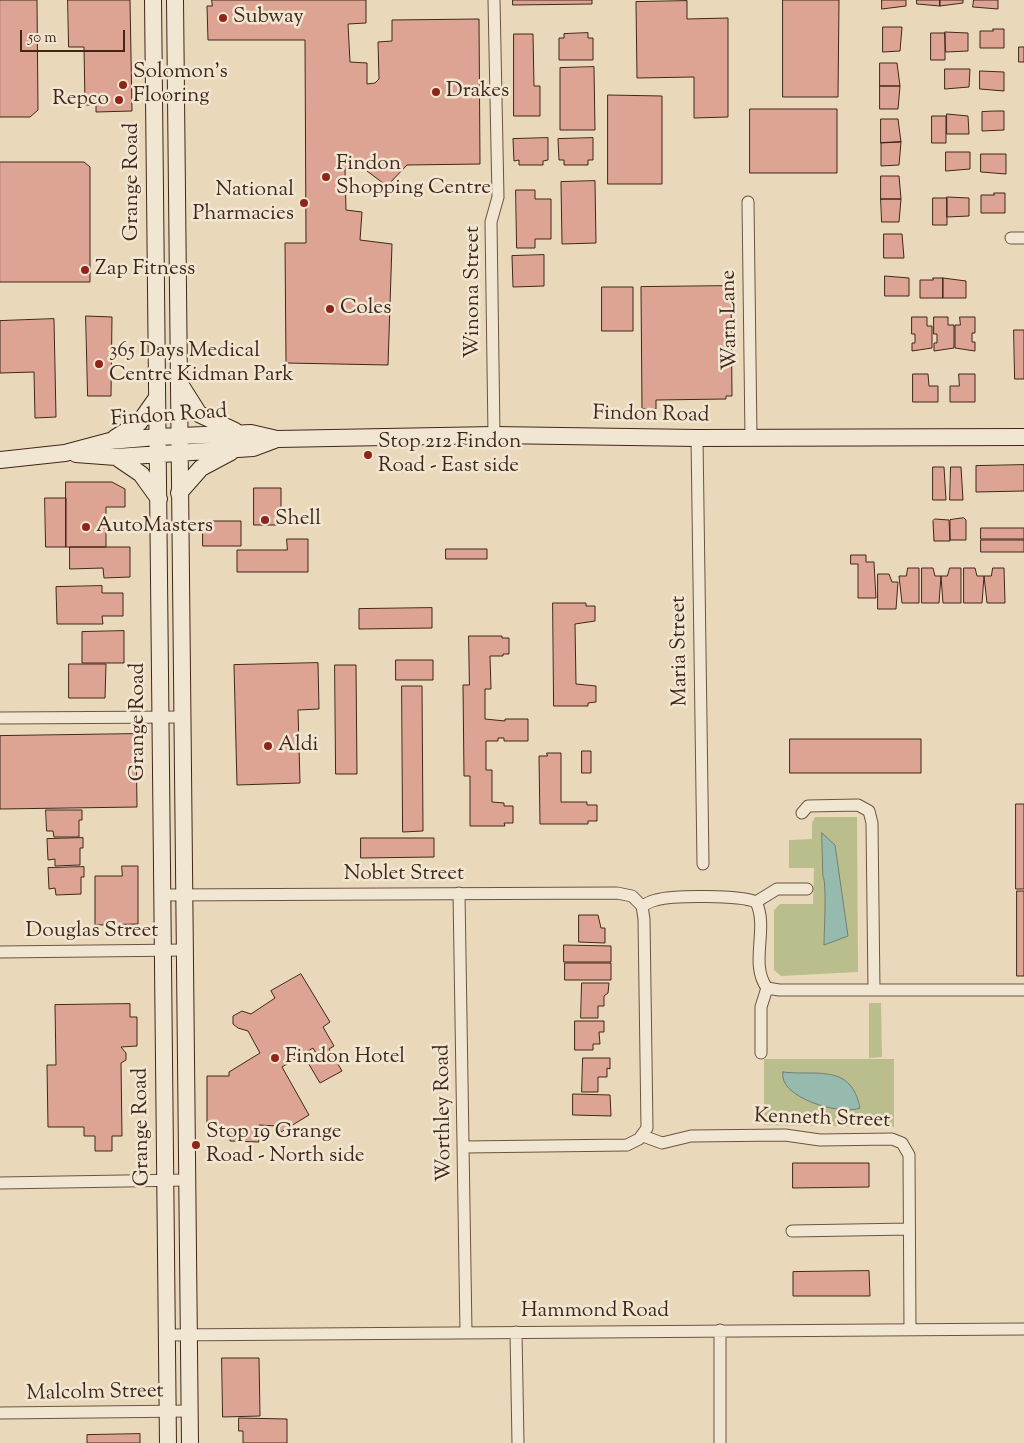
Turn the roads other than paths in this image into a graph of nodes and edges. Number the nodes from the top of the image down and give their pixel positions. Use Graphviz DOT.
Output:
graph roads {
  1 [pos="153,0"];
  2 [pos="175,0"];
  3 [pos="494,0"];
  4 [pos="154,118"];
  5 [pos="176,135"];
  6 [pos="154,141"];
  7 [pos="748,202"];
  8 [pos="1011,238"];
  9 [pos="1024,238"];
  10 [pos="178,380"];
  11 [pos="156,399"];
  12 [pos="494,435"];
  13 [pos="179,436"];
  14 [pos="157,437"];
  15 [pos="1024,437"];
  16 [pos="697,438"];
  17 [pos="751,438"];
  18 [pos="110,440"];
  19 [pos="240,441"];
  20 [pos="179,452"];
  21 [pos="65,453"];
  22 [pos="157,454"];
  23 [pos="116,457"];
  24 [pos="0,460"];
  25 [pos="179,493"];
  26 [pos="160,499"];
  27 [pos="160,717"];
  28 [pos="0,718"];
  29 [pos="182,718"];
  30 [pos="802,814"];
  31 [pos="703,864"];
  32 [pos="807,889"];
  33 [pos="459,893"];
  34 [pos="162,895"];
  35 [pos="184,895"];
  36 [pos="756,902"];
  37 [pos="642,906"];
  38 [pos="184,950"];
  39 [pos="162,951"];
  40 [pos="0,952"];
  41 [pos="767,988"];
  42 [pos="874,990"];
  43 [pos="1024,990"];
  44 [pos="761,1053"];
  45 [pos="643,1136"];
  46 [pos="464,1147"];
  47 [pos="164,1180"];
  48 [pos="186,1180"];
  49 [pos="0,1183"];
  50 [pos="909,1229"];
  51 [pos="792,1231"];
  52 [pos="1024,1329"];
  53 [pos="720,1330"];
  54 [pos="910,1330"];
  55 [pos="466,1332"];
  56 [pos="516,1332"];
  57 [pos="189,1334"];
  58 [pos="167,1335"];
  59 [pos="190,1411"];
  60 [pos="168,1412"];
  61 [pos="0,1413"];
  62 [pos="168,1443"];
  63 [pos="190,1443"];
  64 [pos="518,1443"];
  65 [pos="720,1443"];
  1 -- 4 [label="main road, Grange Road"];
  2 -- 5 [label="main road, Grange Road"];
  3 -- 12 [label="street, Winona Street"];
  4 -- 5 [label="main road"];
  4 -- 6 [label="main road, Grange Road"];
  5 -- 6 [label="main road"];
  5 -- 10 [label="main road, Grange Road"];
  6 -- 11 [label="main road, Grange Road"];
  7 -- 17 [label="street, Warn Lane"];
  8 -- 9 [label="street"];
  10 -- 13 [label="main road, Grange Road"];
  10 -- 19 [label="main road"];
  11 -- 14 [label="main road, Grange Road"];
  11 -- 18 [label="main road"];
  12 -- 16 [label="main road, Findon Road"];
  12 -- 19 [label="main road, Findon Road"];
  13 -- 14 [label="main road, Findon Road"];
  13 -- 19 [label="main road, Findon Road"];
  13 -- 20 [label="main road, Grange Road"];
  14 -- 18 [label="main road, Findon Road"];
  14 -- 22 [label="main road, Grange Road"];
  15 -- 17 [label="main road, Findon Road"];
  16 -- 17 [label="main road, Findon Road"];
  16 -- 31 [label="street, Maria Street"];
  18 -- 21 [label="main road, Findon Road"];
  19 -- 20 [label="main road, Findon Road"];
  19 -- 25 [label="main road"];
  20 -- 22 [label="main road, Findon Road"];
  20 -- 25 [label="main road, Grange Road"];
  21 -- 23 [label="main road, Findon Road"];
  21 -- 24 [label="main road, Findon Road"];
  22 -- 23 [label="main road, Findon Road"];
  22 -- 26 [label="main road, Grange Road"];
  23 -- 26 [label="main road"];
  25 -- 29 [label="main road, Grange Road"];
  26 -- 27 [label="main road, Grange Road"];
  27 -- 28 [label="street"];
  27 -- 29 [label="street"];
  27 -- 34 [label="main road, Grange Road"];
  29 -- 35 [label="main road, Grange Road"];
  30 -- 42 [label="street"];
  32 -- 36 [label="street"];
  33 -- 35 [label="street, Noblet Street"];
  33 -- 37 [label="street, Noblet Street"];
  33 -- 46 [label="street, Worthley Road"];
  34 -- 35 [label="street, Noblet Street"];
  34 -- 39 [label="main road, Grange Road"];
  35 -- 38 [label="main road, Grange Road"];
  36 -- 37 [label="street"];
  36 -- 41 [label="street"];
  37 -- 45 [label="street"];
  38 -- 39 [label="street, Douglas Street"];
  38 -- 48 [label="main road, Grange Road"];
  39 -- 40 [label="street, Douglas Street"];
  39 -- 47 [label="main road, Grange Road"];
  41 -- 42 [label="street"];
  41 -- 44 [label="street"];
  42 -- 43 [label="street"];
  45 -- 46 [label="street"];
  45 -- 50 [label="street, Kenneth Street"];
  46 -- 55 [label="street, Worthley Road"];
  47 -- 48 [label="street"];
  47 -- 49 [label="street"];
  47 -- 58 [label="main road, Grange Road"];
  48 -- 57 [label="main road, Grange Road"];
  50 -- 51 [label="street"];
  50 -- 54 [label="street, Kenneth Street"];
  52 -- 54 [label="street, Hammond Road"];
  53 -- 54 [label="street, Hammond Road"];
  53 -- 56 [label="street, Hammond Road"];
  53 -- 65 [label="street"];
  55 -- 56 [label="street, Hammond Road"];
  55 -- 57 [label="street, Hammond Road"];
  56 -- 64 [label="street"];
  57 -- 58 [label="street, Hammond Road"];
  57 -- 59 [label="main road, Grange Road"];
  58 -- 60 [label="main road, Grange Road"];
  59 -- 60 [label="street, Malcolm Street"];
  59 -- 63 [label="main road, Grange Road"];
  60 -- 61 [label="street, Malcolm Street"];
  60 -- 62 [label="main road, Grange Road"];
}
